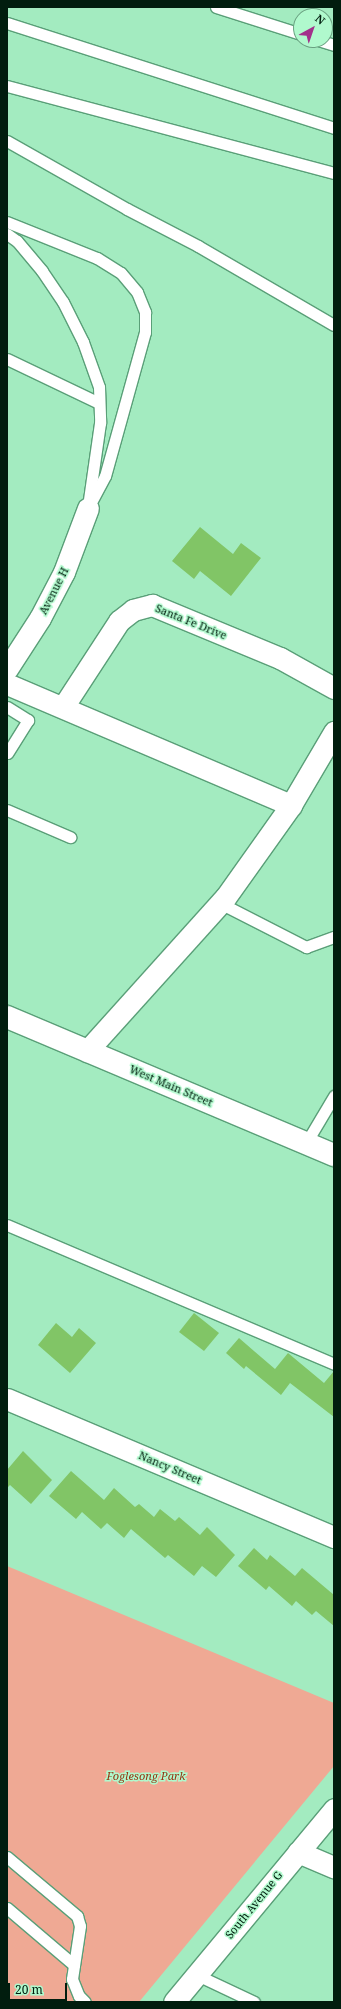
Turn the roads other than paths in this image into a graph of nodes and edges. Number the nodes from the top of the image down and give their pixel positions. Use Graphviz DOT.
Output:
graph roads {
  1 [pos="216,7"];
  2 [pos="7,23"];
  3 [pos="293,31"];
  4 [pos="7,86"];
  5 [pos="334,128"];
  6 [pos="7,141"];
  7 [pos="334,173"];
  8 [pos="7,222"];
  9 [pos="7,234"];
  10 [pos="334,325"];
  11 [pos="7,359"];
  12 [pos="100,403"];
  13 [pos="88,508"];
  14 [pos="7,668"];
  15 [pos="7,684"];
  16 [pos="334,688"];
  17 [pos="7,707"];
  18 [pos="64,707"];
  19 [pos="334,732"];
  20 [pos="7,753"];
  21 [pos="291,805"];
  22 [pos="7,810"];
  23 [pos="70,837"];
  24 [pos="220,903"];
  25 [pos="334,937"];
  26 [pos="7,1017"];
  27 [pos="87,1051"];
  28 [pos="334,1096"];
  29 [pos="306,1144"];
  30 [pos="334,1155"];
  31 [pos="7,1225"];
  32 [pos="334,1364"];
  33 [pos="7,1399"];
  34 [pos="334,1537"];
  35 [pos="334,1809"];
  36 [pos="298,1852"];
  37 [pos="7,1857"];
  38 [pos="334,1867"];
  39 [pos="7,1908"];
  40 [pos="74,1964"];
  41 [pos="197,1975"];
  42 [pos="85,2002"];
  43 [pos="174,2002"];
  44 [pos="254,2002"];
  1 -- 3 [label="lane"];
  2 -- 5 [label="lane"];
  4 -- 7 [label="lane"];
  6 -- 10 [label="lane"];
  8 -- 13 [label="lane"];
  9 -- 12 [label="lane"];
  11 -- 12 [label="lane"];
  12 -- 13 [label="lane"];
  13 -- 14 [label="street, Avenue H"];
  15 -- 18 [label="street"];
  16 -- 18 [label="street, Santa Fe Drive"];
  17 -- 20 [label="lane"];
  18 -- 21 [label="street"];
  19 -- 21 [label="street"];
  21 -- 24 [label="street"];
  22 -- 23 [label="lane"];
  24 -- 25 [label="lane"];
  24 -- 27 [label="street"];
  26 -- 27 [label="main road, West Main Street"];
  27 -- 29 [label="main road, West Main Street"];
  28 -- 29 [label="lane"];
  29 -- 30 [label="main road, West Main Street"];
  31 -- 32 [label="lane"];
  33 -- 34 [label="street, Nancy Street"];
  35 -- 36 [label="street, South Avenue G"];
  36 -- 38 [label="street"];
  36 -- 41 [label="street, South Avenue G"];
  37 -- 40 [label="lane"];
  39 -- 40 [label="lane"];
  40 -- 42 [label="lane"];
  41 -- 43 [label="street, South Avenue G"];
  41 -- 44 [label="lane"];
}
